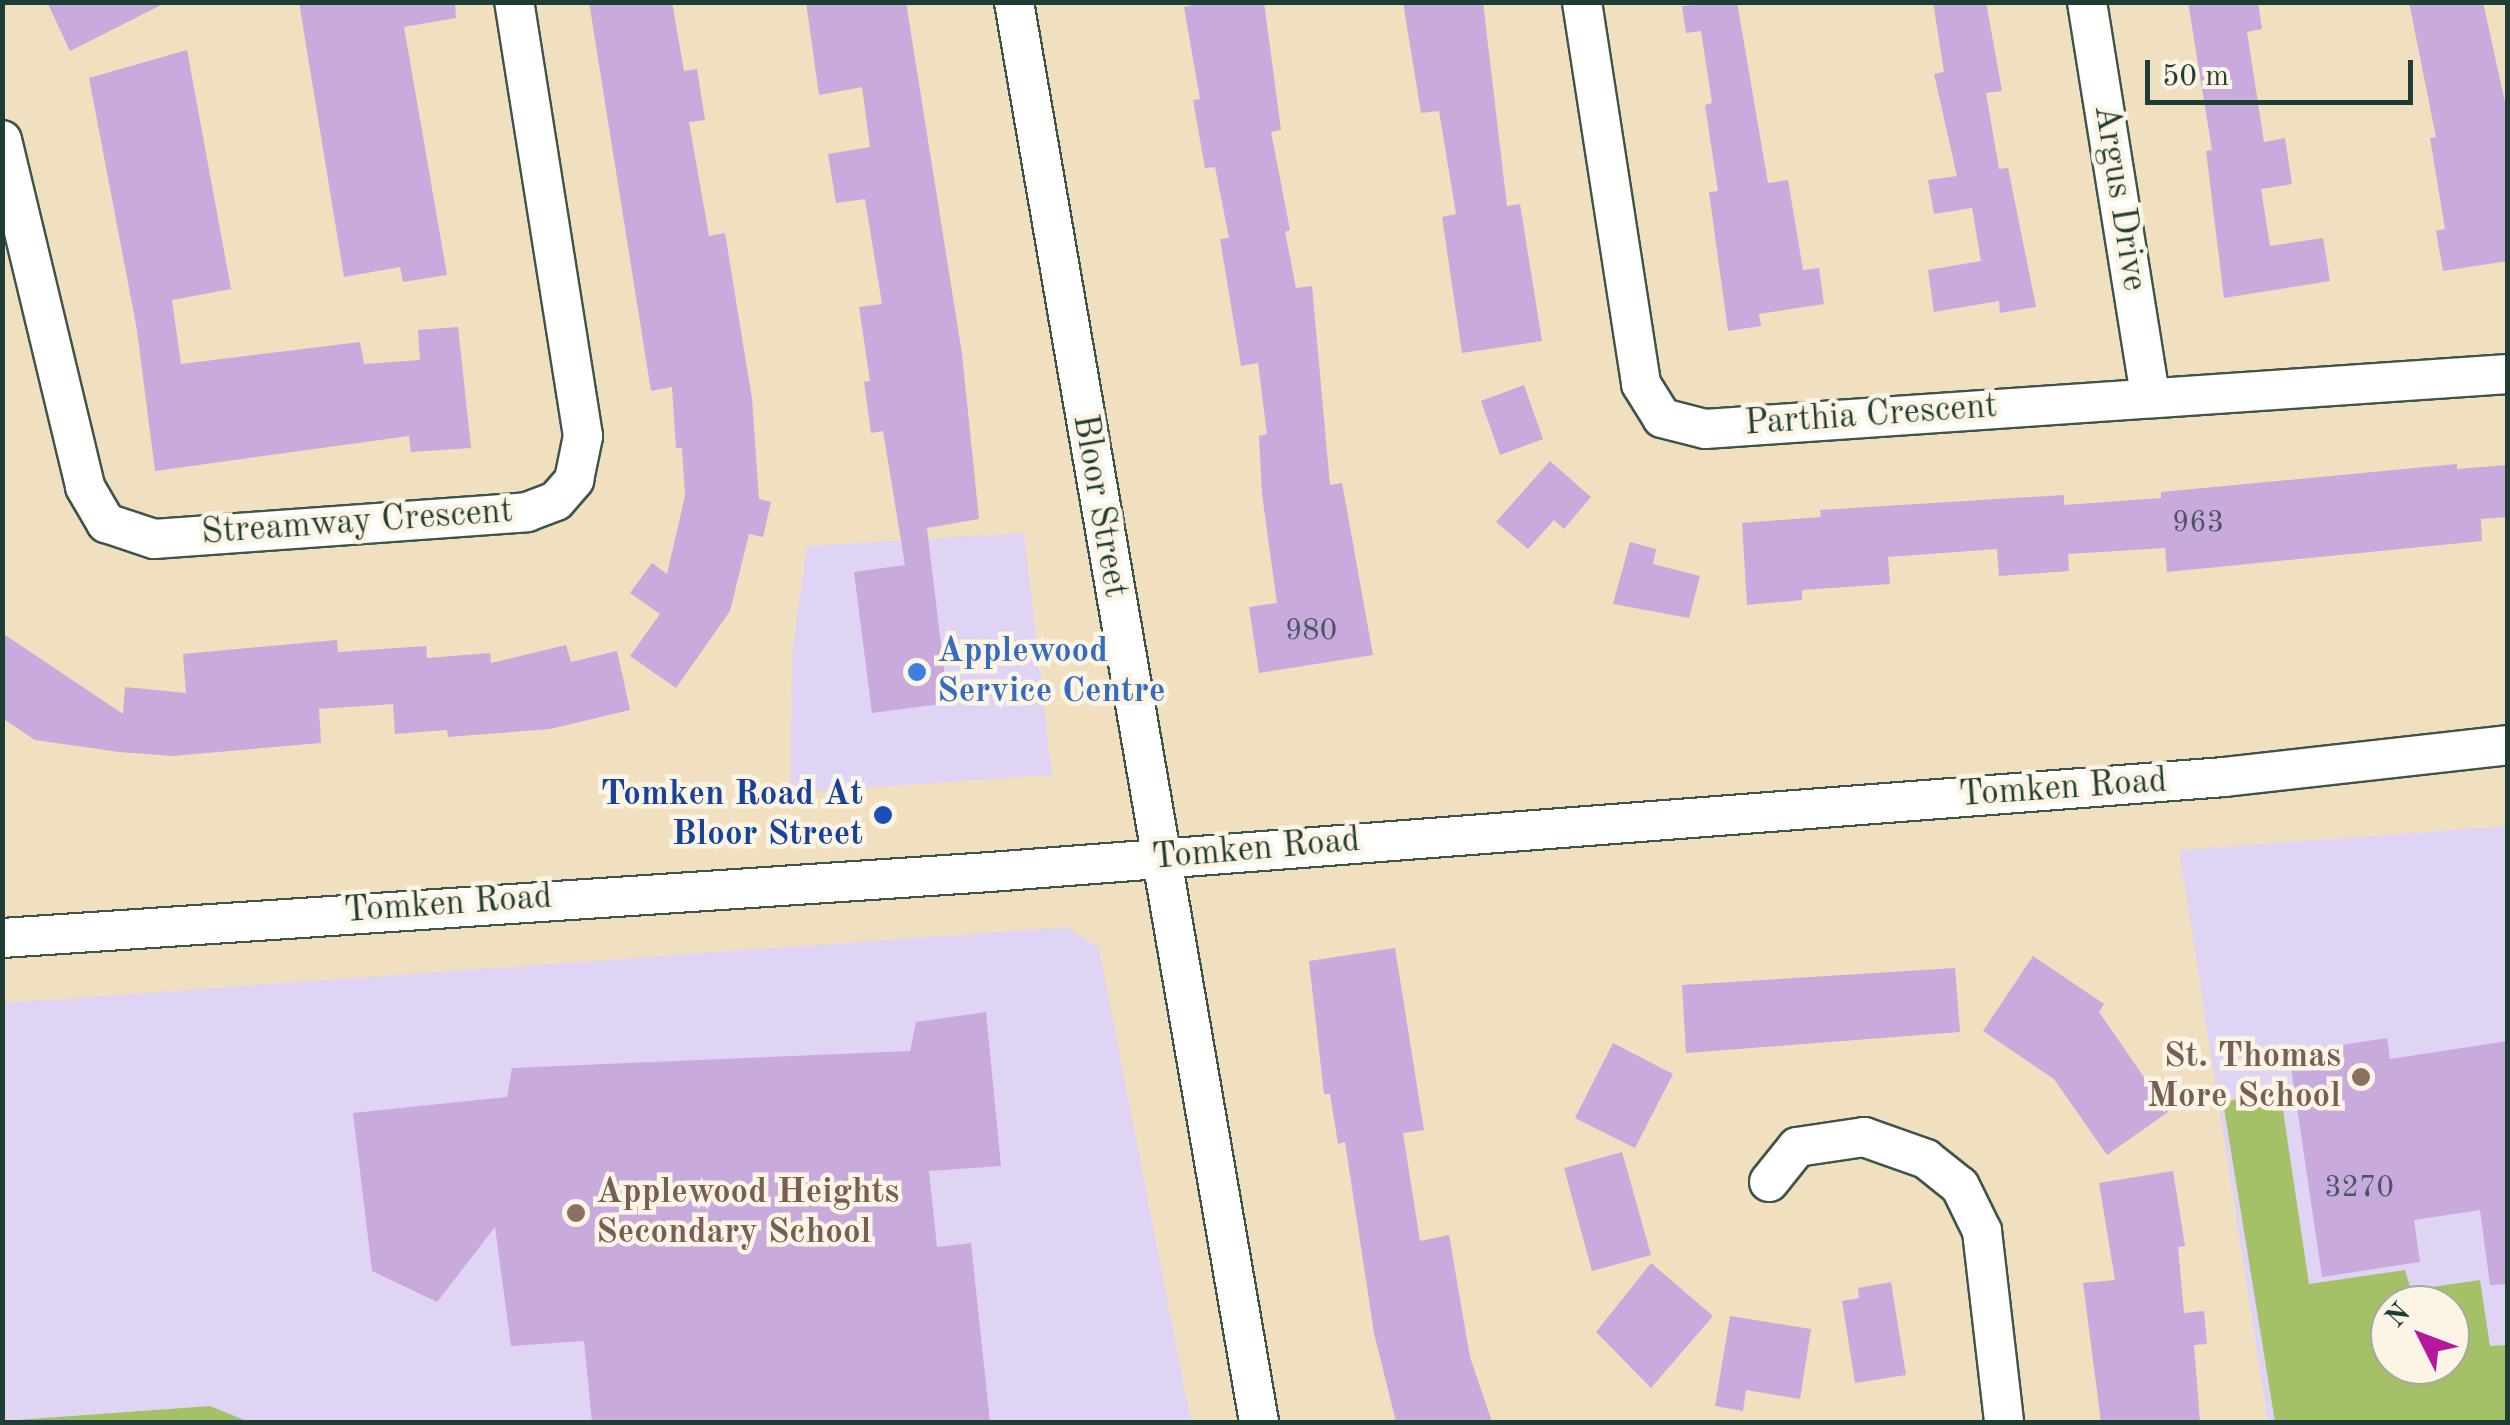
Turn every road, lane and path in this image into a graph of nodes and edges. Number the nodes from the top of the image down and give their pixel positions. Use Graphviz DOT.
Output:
graph roads {
  1 [pos="514,2"];
  2 [pos="1014,2"];
  3 [pos="1582,2"];
  4 [pos="2087,2"];
  5 [pos="2,140"];
  6 [pos="2508,374"];
  7 [pos="2150,394"];
  8 [pos="2508,745"];
  9 [pos="1159,859"];
  10 [pos="2,938"];
  11 [pos="1769,1182"];
  12 [pos="1259,1422"];
  13 [pos="2004,1422"];
  1 -- 5 [label="street, Streamway Crescent"];
  2 -- 9 [label="street, Bloor Street"];
  3 -- 7 [label="street, Parthia Crescent"];
  4 -- 7 [label="street, Argus Drive"];
  6 -- 7 [label="street, Parthia Crescent"];
  8 -- 9 [label="street, Tomken Road"];
  9 -- 10 [label="street, Tomken Road"];
  9 -- 12 [label="street, Bloor Street"];
  11 -- 13 [label="street"];
}
